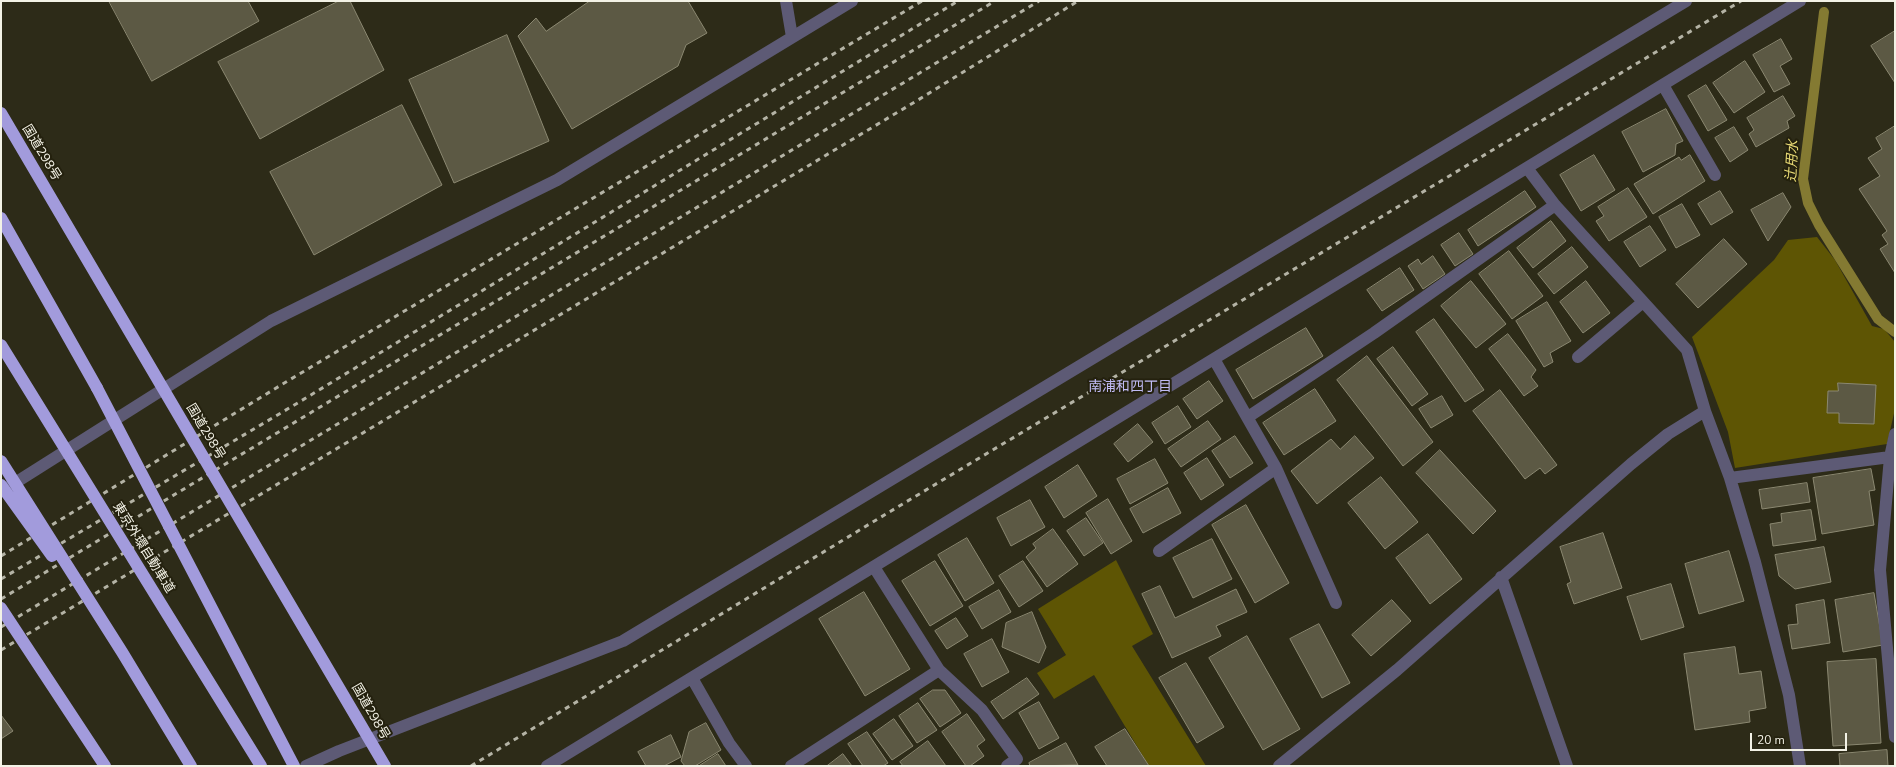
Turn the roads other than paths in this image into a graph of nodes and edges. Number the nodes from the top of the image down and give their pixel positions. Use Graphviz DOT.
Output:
graph roads {
  1 [pos="786,1"];
  2 [pos="852,1"];
  3 [pos="1686,1"];
  4 [pos="1800,1"];
  5 [pos="792,37"];
  6 [pos="1662,85"];
  7 [pos="1,113"];
  8 [pos="1527,168"];
  9 [pos="1715,175"];
  10 [pos="1555,205"];
  11 [pos="1,218"];
  12 [pos="1644,302"];
  13 [pos="1,346"];
  14 [pos="1578,357"];
  15 [pos="1214,359"];
  16 [pos="1705,411"];
  17 [pos="1248,417"];
  18 [pos="1895,434"];
  19 [pos="1890,457"];
  20 [pos="1,461"];
  21 [pos="1276,468"];
  22 [pos="1730,478"];
  23 [pos="1,485"];
  24 [pos="1,492"];
  25 [pos="1159,552"];
  26 [pos="874,568"];
  27 [pos="1500,577"];
  28 [pos="1336,603"];
  29 [pos="1,608"];
  30 [pos="122,652"];
  31 [pos="938,670"];
  32 [pos="692,678"];
  33 [pos="1895,737"];
  34 [pos="555,764"];
  35 [pos="105,766"];
  36 [pos="191,766"];
  37 [pos="261,766"];
  38 [pos="294,766"];
  39 [pos="306,766"];
  40 [pos="385,766"];
  41 [pos="746,766"];
  42 [pos="791,766"];
  43 [pos="1006,766"];
  44 [pos="1279,766"];
  45 [pos="1567,766"];
  46 [pos="1800,766"];
  1 -- 5 [label="street"];
  2 -- 5 [label="street"];
  3 -- 39 [label="street"];
  4 -- 6 [label="street"];
  5 -- 24 [label="street"];
  6 -- 8 [label="street"];
  6 -- 9 [label="street"];
  7 -- 40 [label="highway, 国道298号, bridge"];
  8 -- 10 [label="street"];
  8 -- 15 [label="street"];
  10 -- 12 [label="street"];
  10 -- 17 [label="street"];
  11 -- 38 [label="highway, bridge"];
  12 -- 14 [label="street"];
  12 -- 16 [label="street"];
  13 -- 37 [label="highway, 東京外環自動車道, bridge"];
  15 -- 17 [label="street"];
  15 -- 26 [label="street"];
  16 -- 22 [label="street"];
  16 -- 27 [label="street"];
  17 -- 21 [label="street"];
  18 -- 19 [label="street"];
  19 -- 22 [label="street"];
  19 -- 33 [label="street"];
  20 -- 30 [label="highway, bridge"];
  21 -- 25 [label="street"];
  21 -- 28 [label="street"];
  22 -- 46 [label="street"];
  23 -- 30 [label="highway, bridge"];
  26 -- 31 [label="street"];
  26 -- 32 [label="street"];
  27 -- 44 [label="street"];
  27 -- 45 [label="street"];
  29 -- 35 [label="highway, bridge"];
  30 -- 36 [label="highway, bridge"];
  31 -- 42 [label="street"];
  31 -- 43 [label="street"];
  32 -- 34 [label="street"];
  32 -- 41 [label="street"];
}
